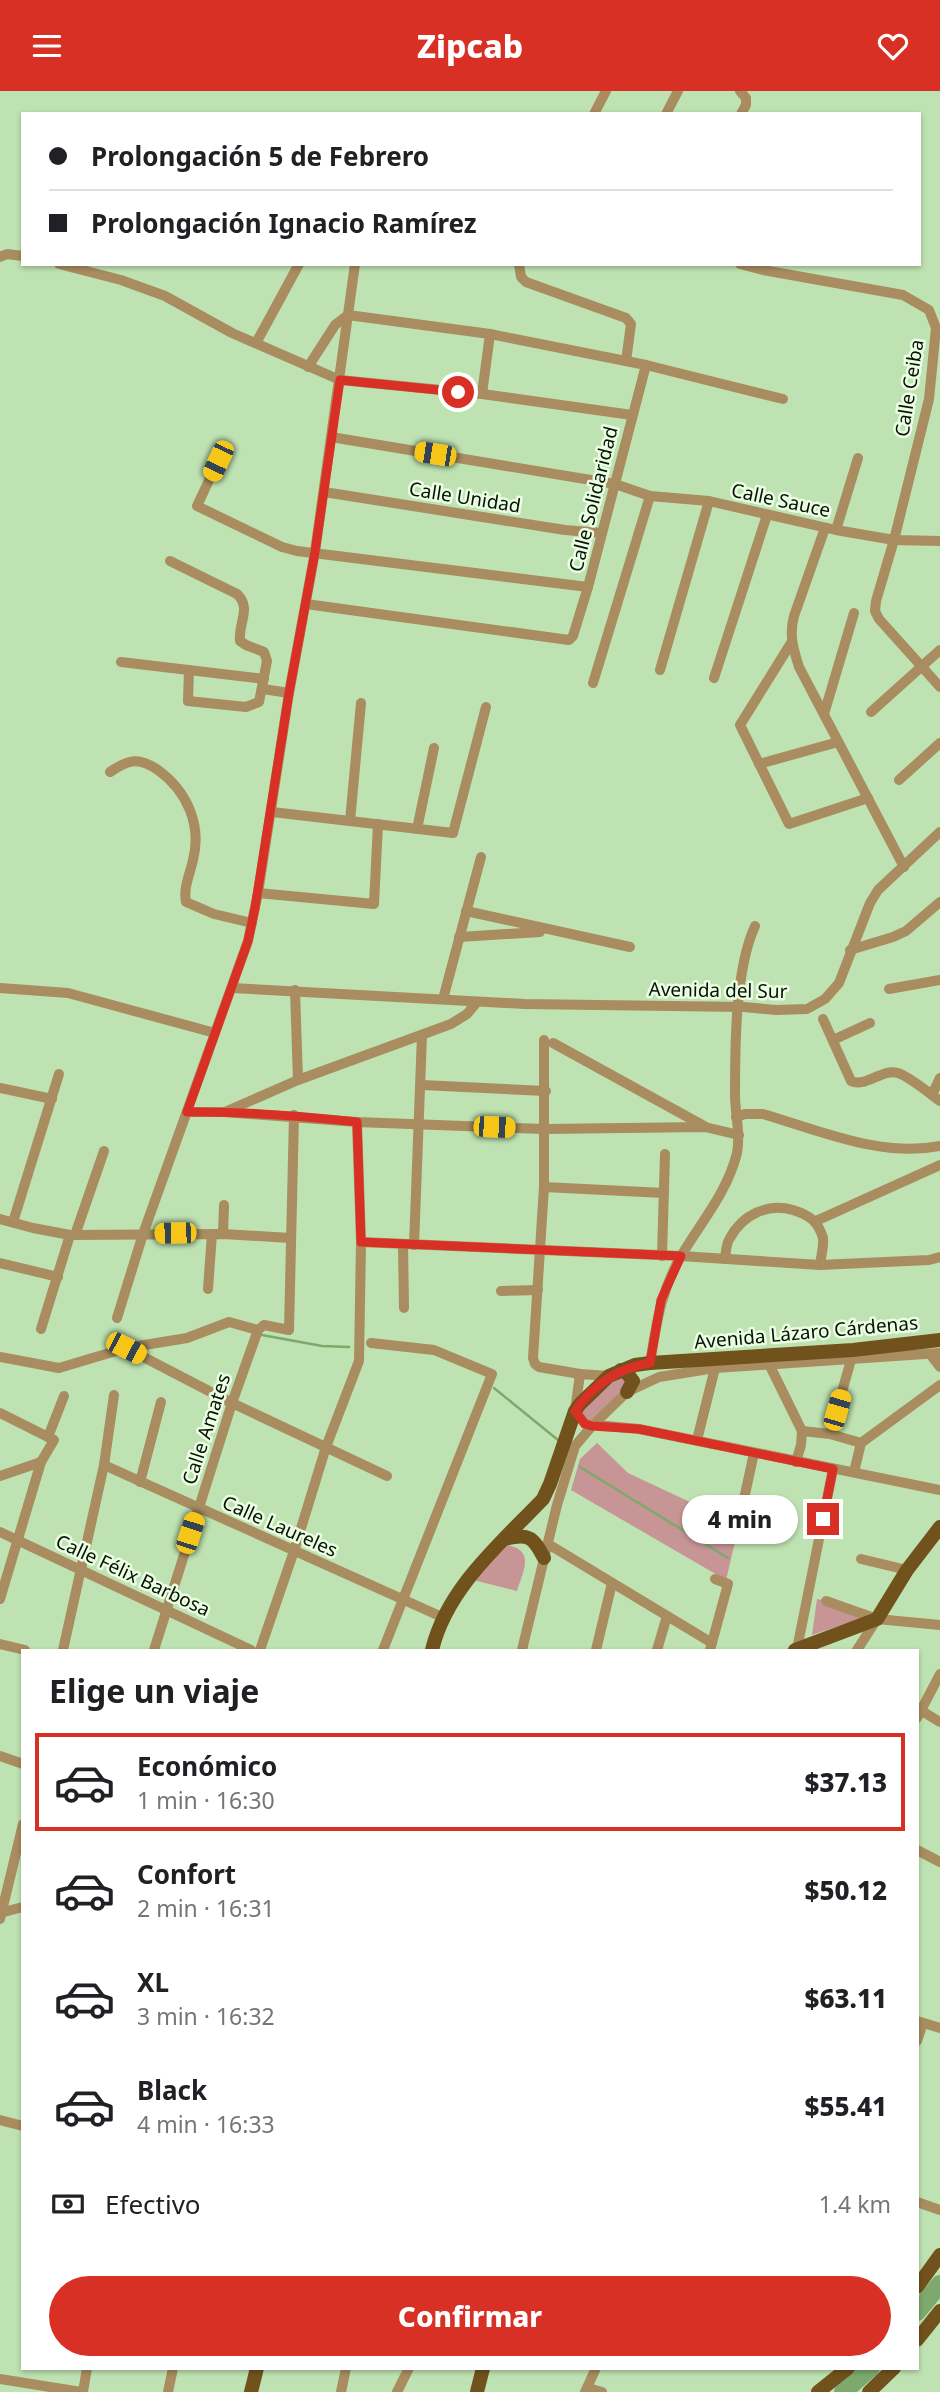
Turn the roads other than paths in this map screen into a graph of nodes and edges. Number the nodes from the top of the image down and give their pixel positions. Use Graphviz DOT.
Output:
graph roads {
  1 [pos="606,91"];
  2 [pos="678,91"];
  3 [pos="740,91"];
  4 [pos="595,112"];
  5 [pos="667,112"];
  6 [pos="742,112"];
  7 [pos="21,255"];
  8 [pos="0,257"];
  9 [pos="67,266"];
  10 [pos="298,266"];
  11 [pos="355,266"];
  12 [pos="519,266"];
  13 [pos="751,266"];
  14 [pos="348,315"];
  15 [pos="490,334"];
  16 [pos="256,342"];
  17 [pos="626,361"];
  18 [pos="646,365"];
  19 [pos="307,366"];
  20 [pos="340,380"];
  21 [pos="482,394"];
  22 [pos="783,399"];
  23 [pos="632,415"];
  24 [pos="331,437"];
  25 [pos="858,458"];
  26 [pos="218,461"];
  27 [pos="615,484"];
  28 [pos="324,492"];
  29 [pos="650,496"];
  30 [pos="709,501"];
  31 [pos="767,515"];
  32 [pos="830,529"];
  33 [pos="602,533"];
  34 [pos="894,540"];
  35 [pos="940,541"];
  36 [pos="315,552"];
  37 [pos="170,561"];
  38 [pos="588,587"];
  39 [pos="306,604"];
  40 [pos="854,613"];
  41 [pos="791,643"];
  42 [pos="940,650"];
  43 [pos="121,662"];
  44 [pos="922,667"];
  45 [pos="189,670"];
  46 [pos="660,670"];
  47 [pos="714,678"];
  48 [pos="593,683"];
  49 [pos="264,684"];
  50 [pos="940,687"];
  51 [pos="289,693"];
  52 [pos="361,703"];
  53 [pos="486,707"];
  54 [pos="871,712"];
  55 [pos="824,714"];
  56 [pos="838,742"];
  57 [pos="940,743"];
  58 [pos="434,748"];
  59 [pos="759,764"];
  60 [pos="110,772"];
  61 [pos="899,780"];
  62 [pos="868,798"];
  63 [pos="272,812"];
  64 [pos="350,821"];
  65 [pos="378,824"];
  66 [pos="417,828"];
  67 [pos="940,832"];
  68 [pos="481,857"];
  69 [pos="904,867"];
  70 [pos="258,893"];
  71 [pos="940,902"];
  72 [pos="466,911"];
  73 [pos="252,923"];
  74 [pos="755,926"];
  75 [pos="555,931"];
  76 [pos="459,937"];
  77 [pos="630,947"];
  78 [pos="850,950"];
  79 [pos="940,980"];
  80 [pos="0,988"];
  81 [pos="232,988"];
  82 [pos="889,989"];
  83 [pos="295,990"];
  84 [pos="443,999"];
  85 [pos="477,1002"];
  86 [pos="739,1007"];
  87 [pos="823,1019"];
  88 [pos="870,1023"];
  89 [pos="215,1033"];
  90 [pos="422,1035"];
  91 [pos="832,1040"];
  92 [pos="59,1074"];
  93 [pos="940,1078"];
  94 [pos="298,1080"];
  95 [pos="422,1085"];
  96 [pos="0,1088"];
  97 [pos="545,1091"];
  98 [pos="936,1098"];
  99 [pos="52,1099"];
  100 [pos="187,1112"];
  101 [pos="224,1112"];
  102 [pos="294,1115"];
  103 [pos="736,1117"];
  104 [pos="357,1122"];
  105 [pos="418,1124"];
  106 [pos="705,1127"];
  107 [pos="544,1129"];
  108 [pos="739,1135"];
  109 [pos="940,1146"];
  110 [pos="104,1151"];
  111 [pos="665,1154"];
  112 [pos="940,1165"];
  113 [pos="544,1187"];
  114 [pos="664,1193"];
  115 [pos="224,1205"];
  116 [pos="0,1219"];
  117 [pos="816,1221"];
  118 [pos="13,1222"];
  119 [pos="143,1234"];
  120 [pos="217,1234"];
  121 [pos="72,1235"];
  122 [pos="290,1238"];
  123 [pos="361,1242"];
  124 [pos="409,1245"];
  125 [pos="540,1251"];
  126 [pos="663,1256"];
  127 [pos="681,1256"];
  128 [pos="940,1257"];
  129 [pos="725,1259"];
  130 [pos="0,1263"];
  131 [pos="820,1265"];
  132 [pos="58,1277"];
  133 [pos="208,1289"];
  134 [pos="538,1290"];
  135 [pos="501,1291"];
  136 [pos="404,1308"];
  137 [pos="117,1318"];
  138 [pos="41,1329"];
  139 [pos="258,1330"];
  140 [pos="940,1340"];
  141 [pos="371,1343"];
  142 [pos="126,1348"];
  143 [pos="935,1354"];
  144 [pos="0,1357"];
  145 [pos="851,1360"];
  146 [pos="650,1363"];
  147 [pos="716,1363"];
  148 [pos="770,1366"];
  149 [pos="940,1367"];
  150 [pos="615,1373"];
  151 [pos="580,1374"];
  152 [pos="940,1385"];
  153 [pos="627,1392"];
  154 [pos="114,1395"];
  155 [pos="64,1396"];
  156 [pos="161,1402"];
  157 [pos="232,1403"];
  158 [pos="575,1411"];
  159 [pos="0,1413"];
  160 [pos="592,1426"];
  161 [pos="802,1431"];
  162 [pos="830,1434"];
  163 [pos="51,1438"];
  164 [pos="697,1440"];
  165 [pos="861,1443"];
  166 [pos="326,1447"];
  167 [pos="754,1453"];
  168 [pos="41,1462"];
  169 [pos="796,1462"];
  170 [pos="104,1465"];
  171 [pos="833,1469"];
  172 [pos="854,1472"];
  173 [pos="0,1476"];
  174 [pos="387,1476"];
  175 [pos="140,1482"];
  176 [pos="940,1490"];
  177 [pos="744,1499"];
  178 [pos="198,1508"];
  179 [pos="940,1527"];
  180 [pos="0,1532"];
  181 [pos="17,1539"];
  182 [pos="505,1539"];
  183 [pos="294,1551"];
  184 [pos="546,1551"];
  185 [pos="861,1559"];
  186 [pos="82,1570"];
  187 [pos="908,1570"];
  188 [pos="715,1579"];
  189 [pos="612,1583"];
  190 [pos="0,1599"];
  191 [pos="402,1600"];
  192 [pos="826,1601"];
  193 [pos="166,1610"];
  194 [pos="667,1616"];
  195 [pos="442,1617"];
  196 [pos="877,1619"];
  197 [pos="940,1625"];
  198 [pos="0,1644"];
  199 [pos="711,1647"];
  200 [pos="21,1649"];
  201 [pos="63,1649"];
  202 [pos="154,1649"];
  203 [pos="249,1649"];
  204 [pos="260,1649"];
  205 [pos="383,1649"];
  206 [pos="432,1649"];
  207 [pos="522,1649"];
  208 [pos="596,1649"];
  209 [pos="657,1649"];
  210 [pos="799,1649"];
  211 [pos="858,1649"];
  212 [pos="940,1674"];
  213 [pos="919,1710"];
  214 [pos="919,1712"];
  215 [pos="940,1722"];
  216 [pos="0,1756"];
  217 [pos="21,1763"];
  218 [pos="21,1832"];
  219 [pos="919,1851"];
  220 [pos="940,1862"];
  221 [pos="21,1907"];
  222 [pos="1,1909"];
  223 [pos="920,2022"];
  224 [pos="940,2028"];
  225 [pos="0,2120"];
  226 [pos="21,2125"];
  227 [pos="919,2203"];
  228 [pos="940,2210"];
  229 [pos="940,2255"];
  230 [pos="923,2269"];
  231 [pos="940,2311"];
  232 [pos="919,2336"];
  233 [pos="87,2370"];
  234 [pos="173,2370"];
  235 [pos="256,2370"];
  236 [pos="346,2370"];
  237 [pos="408,2370"];
  238 [pos="483,2370"];
  239 [pos="595,2370"];
  240 [pos="846,2370"];
  241 [pos="892,2370"];
  242 [pos="0,2379"];
  243 [pos="586,2390"];
  244 [pos="82,2392"];
  245 [pos="168,2392"];
  246 [pos="251,2392"];
  247 [pos="341,2392"];
  248 [pos="397,2392"];
  249 [pos="477,2392"];
  250 [pos="602,2392"];
  251 [pos="818,2392"];
  252 [pos="869,2392"];
  1 -- 4 [label="street"];
  2 -- 5 [label="street"];
  3 -- 6 [label="street"];
  7 -- 8 [label="street"];
  9 -- 16 [label="street"];
  10 -- 16 [label="street"];
  11 -- 14 [label="street"];
  12 -- 17 [label="street"];
  13 -- 34 [label="street, Calle Ceiba"];
  14 -- 15 [label="street"];
  14 -- 19 [label="street"];
  14 -- 20 [label="street"];
  15 -- 17 [label="street"];
  15 -- 21 [label="street"];
  16 -- 19 [label="street"];
  17 -- 18 [label="street"];
  18 -- 22 [label="street"];
  18 -- 23 [label="street, Calle Solidaridad"];
  19 -- 20 [label="street"];
  20 -- 21 [label="street"];
  20 -- 24 [label="street"];
  21 -- 23 [label="street"];
  23 -- 27 [label="street, Calle Solidaridad"];
  24 -- 27 [label="street, Calle Sauce"];
  24 -- 28 [label="street"];
  25 -- 32 [label="street"];
  26 -- 36 [label="street"];
  27 -- 29 [label="street, Calle Sauce"];
  27 -- 33 [label="street, Calle Solidaridad"];
  28 -- 33 [label="street, Calle Unidad"];
  28 -- 36 [label="street"];
  29 -- 30 [label="street, Calle Sauce"];
  29 -- 48 [label="street"];
  30 -- 31 [label="street, Calle Sauce"];
  30 -- 46 [label="street"];
  31 -- 32 [label="street, Calle Sauce"];
  31 -- 47 [label="street"];
  32 -- 34 [label="street, Calle Sauce"];
  32 -- 41 [label="street"];
  33 -- 38 [label="street, Calle Solidaridad"];
  34 -- 35 [label="street, Calle Sauce"];
  34 -- 44 [label="street, Calle Ceiba"];
  36 -- 38 [label="street"];
  36 -- 39 [label="street"];
  37 -- 49 [label="street"];
  38 -- 39 [label="street, Calle Solidaridad"];
  39 -- 51 [label="street"];
  40 -- 55 [label="street"];
  41 -- 55 [label="street"];
  41 -- 59 [label="street"];
  42 -- 44 [label="street"];
  43 -- 45 [label="street"];
  44 -- 50 [label="street"];
  44 -- 54 [label="street"];
  45 -- 49 [label="street"];
  45 -- 49 [label="street"];
  49 -- 51 [label="street"];
  51 -- 63 [label="street"];
  52 -- 64 [label="street"];
  53 -- 66 [label="street"];
  55 -- 56 [label="street"];
  56 -- 59 [label="street"];
  56 -- 62 [label="street"];
  57 -- 61 [label="street"];
  58 -- 66 [label="street"];
  59 -- 62 [label="street"];
  60 -- 73 [label="street"];
  62 -- 69 [label="street"];
  63 -- 64 [label="street"];
  63 -- 70 [label="street"];
  64 -- 65 [label="street"];
  65 -- 66 [label="street"];
  65 -- 70 [label="street"];
  67 -- 69 [label="street, Avenida del Sur"];
  68 -- 72 [label="street"];
  69 -- 78 [label="street, Avenida del Sur"];
  70 -- 73 [label="street"];
  71 -- 78 [label="street"];
  72 -- 75 [label="street"];
  72 -- 76 [label="street"];
  73 -- 81 [label="street"];
  74 -- 86 [label="street"];
  75 -- 76 [label="street"];
  75 -- 77 [label="street"];
  76 -- 84 [label="street"];
  78 -- 86 [label="street, Avenida del Sur"];
  79 -- 82 [label="street"];
  80 -- 89 [label="street"];
  81 -- 83 [label="street, Avenida del Sur"];
  81 -- 89 [label="street"];
  83 -- 84 [label="street, Avenida del Sur"];
  83 -- 94 [label="street"];
  84 -- 85 [label="street, Avenida del Sur"];
  85 -- 86 [label="street, Avenida del Sur"];
  85 -- 90 [label="street"];
  86 -- 103 [label="street"];
  87 -- 91 [label="street"];
  88 -- 91 [label="street"];
  89 -- 100 [label="street"];
  90 -- 94 [label="street"];
  90 -- 95 [label="street"];
  91 -- 98 [label="street"];
  92 -- 99 [label="street"];
  93 -- 98 [label="street"];
  94 -- 101 [label="street"];
  95 -- 97 [label="street"];
  95 -- 105 [label="street"];
  96 -- 99 [label="street"];
  97 -- 106 [label="street"];
  97 -- 107 [label="street"];
  99 -- 118 [label="street"];
  100 -- 101 [label="street"];
  100 -- 119 [label="street"];
  101 -- 102 [label="street"];
  102 -- 104 [label="street"];
  102 -- 122 [label="street"];
  103 -- 108 [label="street"];
  103 -- 109 [label="street"];
  104 -- 105 [label="street"];
  104 -- 123 [label="street"];
  105 -- 107 [label="street"];
  105 -- 124 [label="street"];
  106 -- 107 [label="street"];
  106 -- 108 [label="street"];
  107 -- 113 [label="street"];
  108 -- 127 [label="street"];
  110 -- 121 [label="street"];
  111 -- 114 [label="street"];
  112 -- 117 [label="street"];
  113 -- 114 [label="street"];
  113 -- 125 [label="street"];
  114 -- 126 [label="street"];
  115 -- 120 [label="street"];
  116 -- 118 [label="street"];
  117 -- 129 [label="street"];
  117 -- 131 [label="street"];
  118 -- 121 [label="street"];
  119 -- 120 [label="street"];
  119 -- 121 [label="street"];
  119 -- 137 [label="street"];
  120 -- 122 [label="street"];
  120 -- 133 [label="street"];
  121 -- 132 [label="street"];
  122 -- 139 [label="street"];
  123 -- 124 [label="street"];
  123 -- 166 [label="street"];
  124 -- 125 [label="street"];
  124 -- 136 [label="street"];
  125 -- 126 [label="street"];
  125 -- 134 [label="street"];
  126 -- 127 [label="street"];
  127 -- 129 [label="street"];
  127 -- 146 [label="street"];
  128 -- 131 [label="street"];
  129 -- 131 [label="street"];
  130 -- 132 [label="street"];
  132 -- 138 [label="street"];
  134 -- 135 [label="street"];
  134 -- 151 [label="street"];
  139 -- 142 [label="street"];
  139 -- 157 [label="street, Calle Amates"];
  140 -- 147 [label="main road, Avenida Lázaro Cárdenas"];
  141 -- 191 [label="street"];
  142 -- 144 [label="street"];
  142 -- 157 [label="street"];
  143 -- 145 [label="street, Avenida Lázaro Cárdenas"];
  143 -- 149 [label="street"];
  145 -- 148 [label="street, Avenida Lázaro Cárdenas"];
  145 -- 162 [label="street"];
  146 -- 147 [label="main road, Avenida Lázaro Cárdenas"];
  146 -- 150 [label="main road, Avenida Lázaro Cárdenas"];
  147 -- 148 [label="street, Avenida Lázaro Cárdenas"];
  147 -- 153 [label="street, Avenida Lázaro Cárdenas"];
  147 -- 164 [label="street"];
  148 -- 161 [label="street"];
  150 -- 151 [label="street"];
  150 -- 153 [label="main road"];
  150 -- 158 [label="main road"];
  151 -- 158 [label="street"];
  152 -- 165 [label="street"];
  153 -- 160 [label="street, Avenida Lázaro Cárdenas"];
  154 -- 170 [label="street"];
  155 -- 163 [label="street"];
  156 -- 175 [label="street"];
  157 -- 166 [label="street"];
  157 -- 178 [label="street, Calle Amates"];
  158 -- 160 [label="street"];
  158 -- 182 [label="main road"];
  159 -- 163 [label="street"];
  160 -- 164 [label="street"];
  160 -- 184 [label="street, Avenida Lázaro Cárdenas"];
  161 -- 162 [label="street"];
  161 -- 169 [label="street"];
  162 -- 165 [label="street"];
  163 -- 168 [label="street"];
  164 -- 167 [label="street"];
  165 -- 172 [label="street"];
  166 -- 174 [label="street"];
  166 -- 183 [label="street"];
  167 -- 169 [label="street"];
  167 -- 177 [label="street"];
  168 -- 173 [label="street"];
  168 -- 181 [label="street"];
  169 -- 171 [label="street"];
  170 -- 175 [label="street, Calle Laureles"];
  170 -- 186 [label="street"];
  171 -- 172 [label="street"];
  171 -- 210 [label="street"];
  172 -- 176 [label="street"];
  175 -- 178 [label="street, Calle Laureles"];
  178 -- 183 [label="street, Calle Laureles"];
  178 -- 193 [label="street, Calle Amates"];
  179 -- 187 [label="main road"];
  180 -- 181 [label="street, Calle Félix Barbosa"];
  181 -- 186 [label="street, Calle Félix Barbosa"];
  181 -- 190 [label="street"];
  182 -- 184 [label="main road"];
  182 -- 195 [label="main road"];
  183 -- 191 [label="street, Calle Laureles"];
  183 -- 204 [label="street"];
  184 -- 189 [label="street"];
  184 -- 207 [label="street, Avenida Lázaro Cárdenas"];
  185 -- 187 [label="street"];
  186 -- 193 [label="street, Calle Félix Barbosa"];
  186 -- 201 [label="street"];
  187 -- 196 [label="main road"];
  188 -- 199 [label="street"];
  189 -- 194 [label="street"];
  189 -- 208 [label="street"];
  191 -- 195 [label="street, Calle Laureles"];
  191 -- 205 [label="street"];
  192 -- 196 [label="street"];
  193 -- 202 [label="street, Calle Amates"];
  193 -- 203 [label="street, Calle Félix Barbosa"];
  194 -- 199 [label="street"];
  194 -- 209 [label="street"];
  195 -- 206 [label="main road"];
  196 -- 197 [label="street"];
  196 -- 210 [label="main road"];
  196 -- 211 [label="street"];
  198 -- 200 [label="street"];
  212 -- 213 [label="street"];
  214 -- 215 [label="street"];
  216 -- 217 [label="street"];
  218 -- 222 [label="street"];
  219 -- 220 [label="street"];
  221 -- 222 [label="street"];
  223 -- 224 [label="street"];
  225 -- 226 [label="street"];
  227 -- 228 [label="street"];
  229 -- 230 [label="main road"];
  231 -- 232 [label="main road"];
  233 -- 244 [label="street"];
  234 -- 245 [label="street"];
  235 -- 246 [label="main road"];
  236 -- 247 [label="street"];
  237 -- 248 [label="street"];
  238 -- 249 [label="main road"];
  239 -- 243 [label="street"];
  240 -- 251 [label="main road"];
  241 -- 252 [label="main road"];
  242 -- 244 [label="street"];
  243 -- 250 [label="street"];
}
